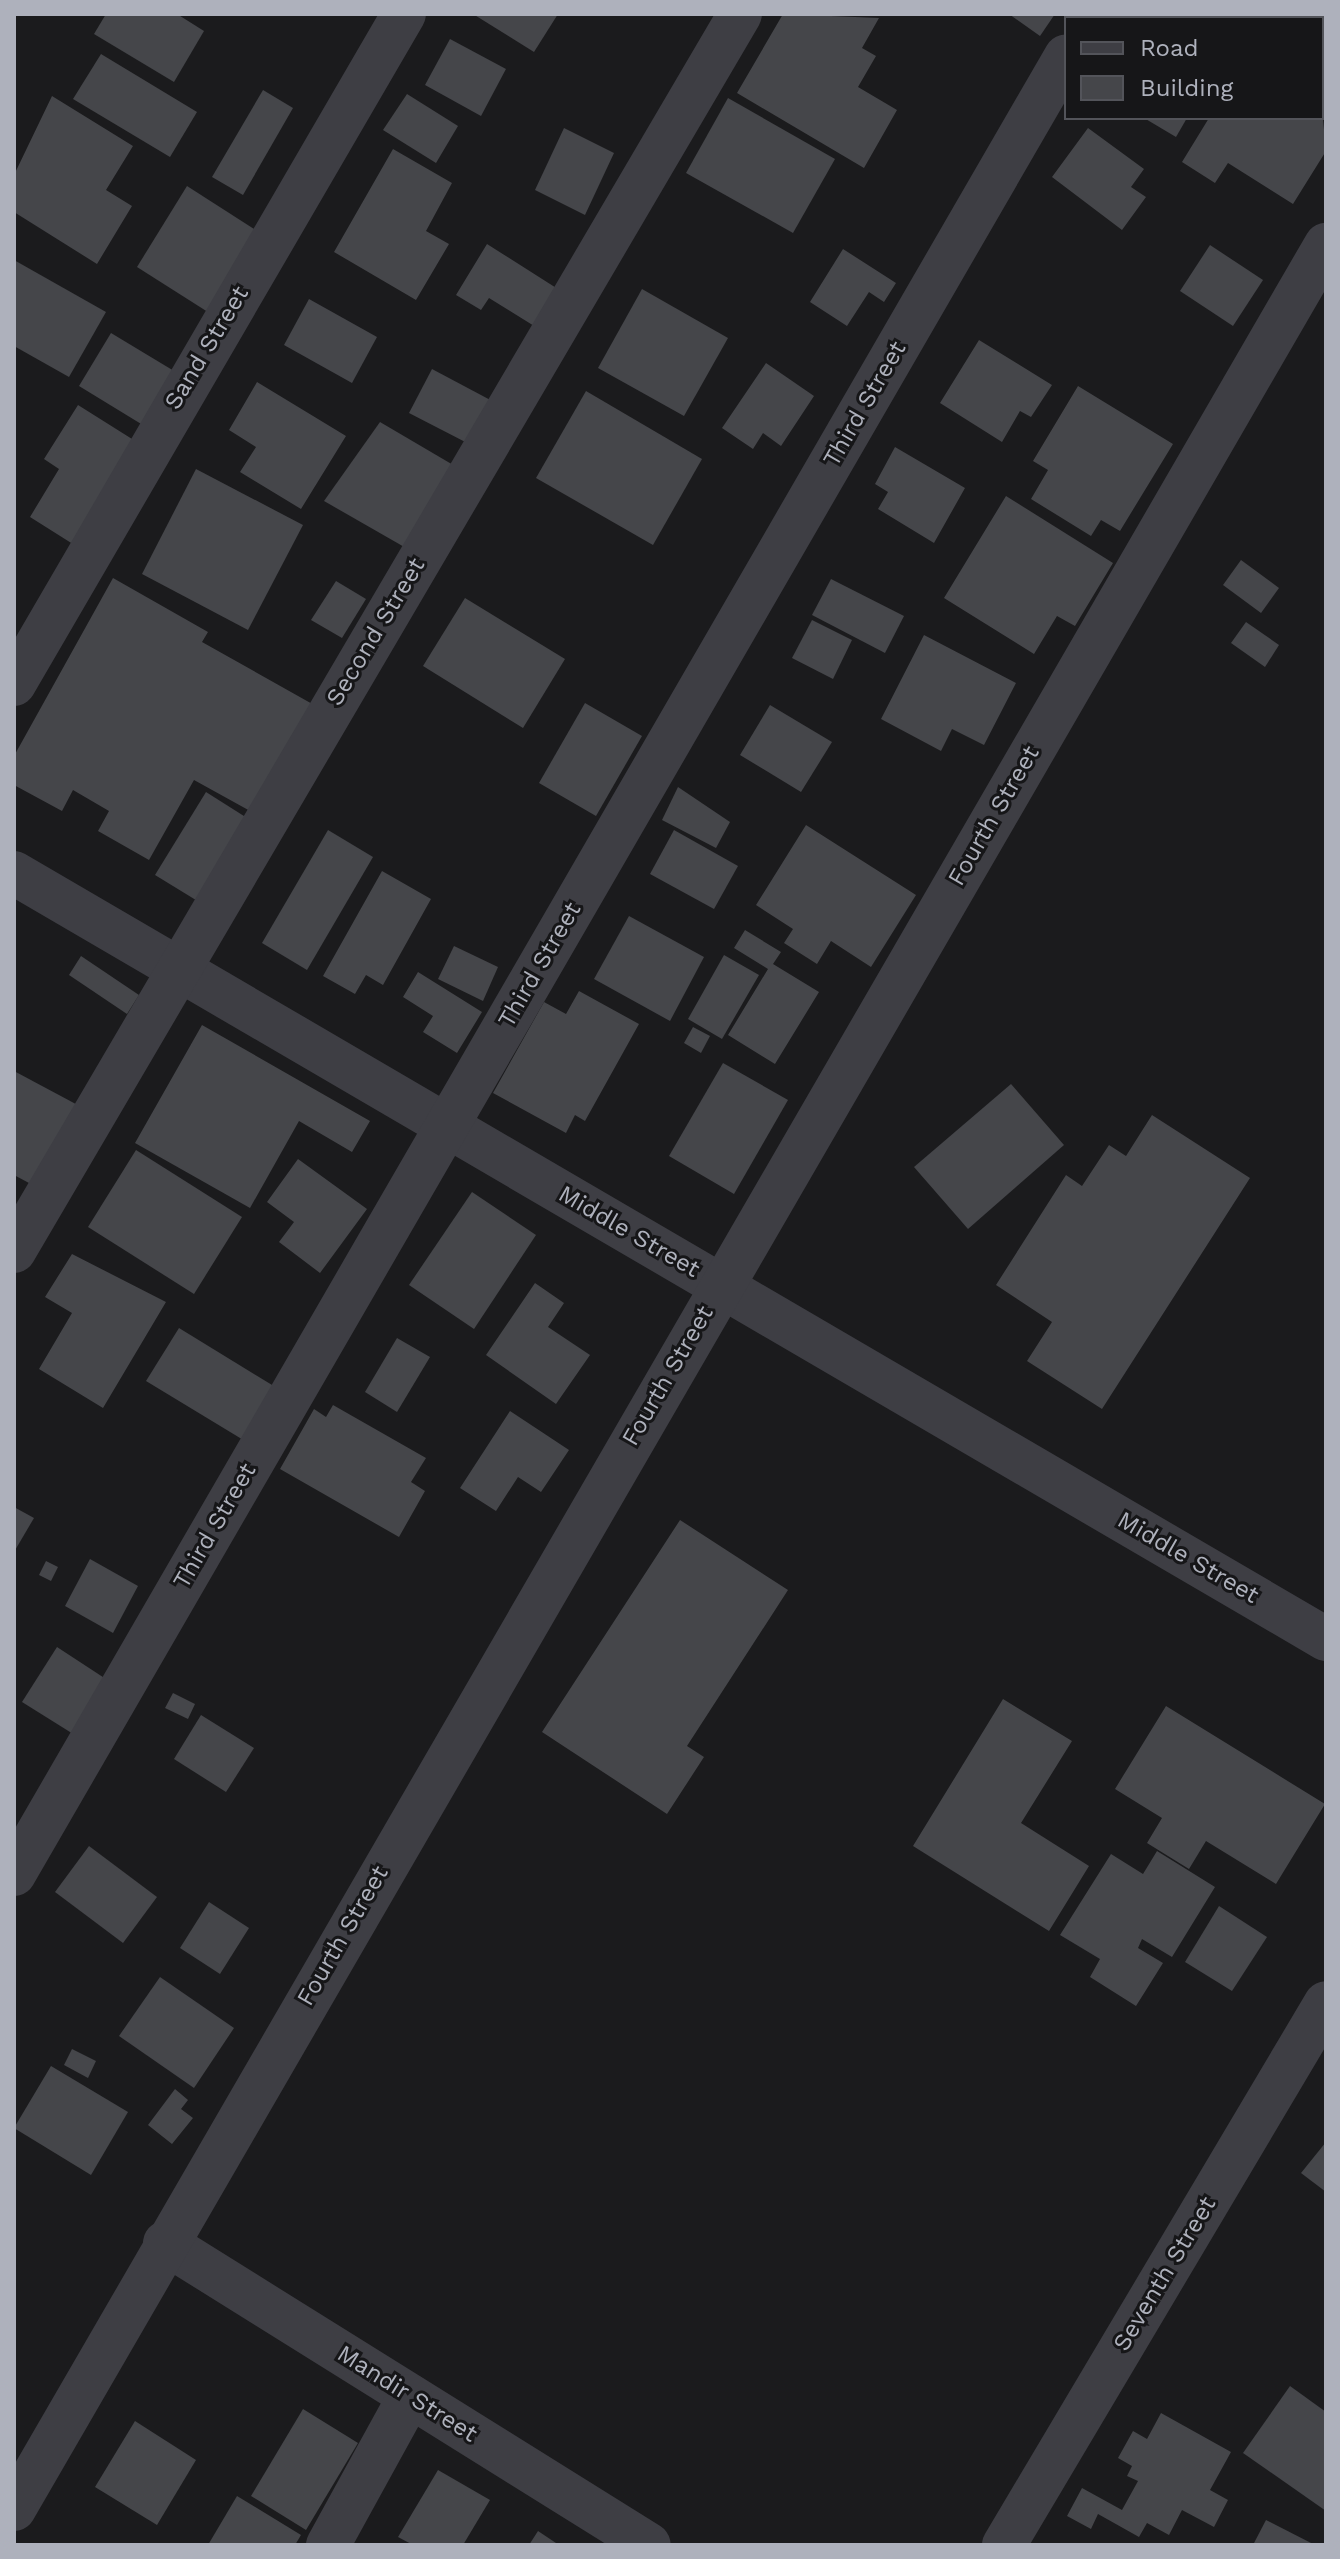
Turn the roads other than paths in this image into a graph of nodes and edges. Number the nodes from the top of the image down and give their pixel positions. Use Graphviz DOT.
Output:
graph roads {
  1 [pos="404,14"];
  2 [pos="740,14"];
  3 [pos="1064,59"];
  4 [pos="1326,245"];
  5 [pos="14,684"];
  6 [pos="14,873"];
  7 [pos="181,971"];
  8 [pos="447,1126"];
  9 [pos="14,1251"];
  10 [pos="721,1285"];
  11 [pos="1326,1639"];
  12 [pos="14,1874"];
  13 [pos="1326,2003"];
  14 [pos="165,2243"];
  15 [pos="410,2396"];
  16 [pos="14,2509"];
  17 [pos="328,2545"];
  18 [pos="649,2545"];
  19 [pos="1004,2545"];
  1 -- 5 [label="street, Sand Street"];
  2 -- 7 [label="street, Second Street"];
  3 -- 8 [label="street, Third Street"];
  4 -- 10 [label="street, Fourth Street"];
  6 -- 7 [label="street, Middle Street"];
  7 -- 8 [label="street, Middle Street"];
  7 -- 9 [label="street, Second Street"];
  8 -- 10 [label="street, Middle Street"];
  8 -- 12 [label="street, Third Street"];
  10 -- 11 [label="street, Middle Street"];
  10 -- 14 [label="street, Fourth Street"];
  13 -- 19 [label="street, Seventh Street"];
  14 -- 15 [label="street, Mandir Street"];
  14 -- 16 [label="street, Fourth Street"];
  15 -- 17 [label="street"];
  15 -- 18 [label="street, Mandir Street"];
}
